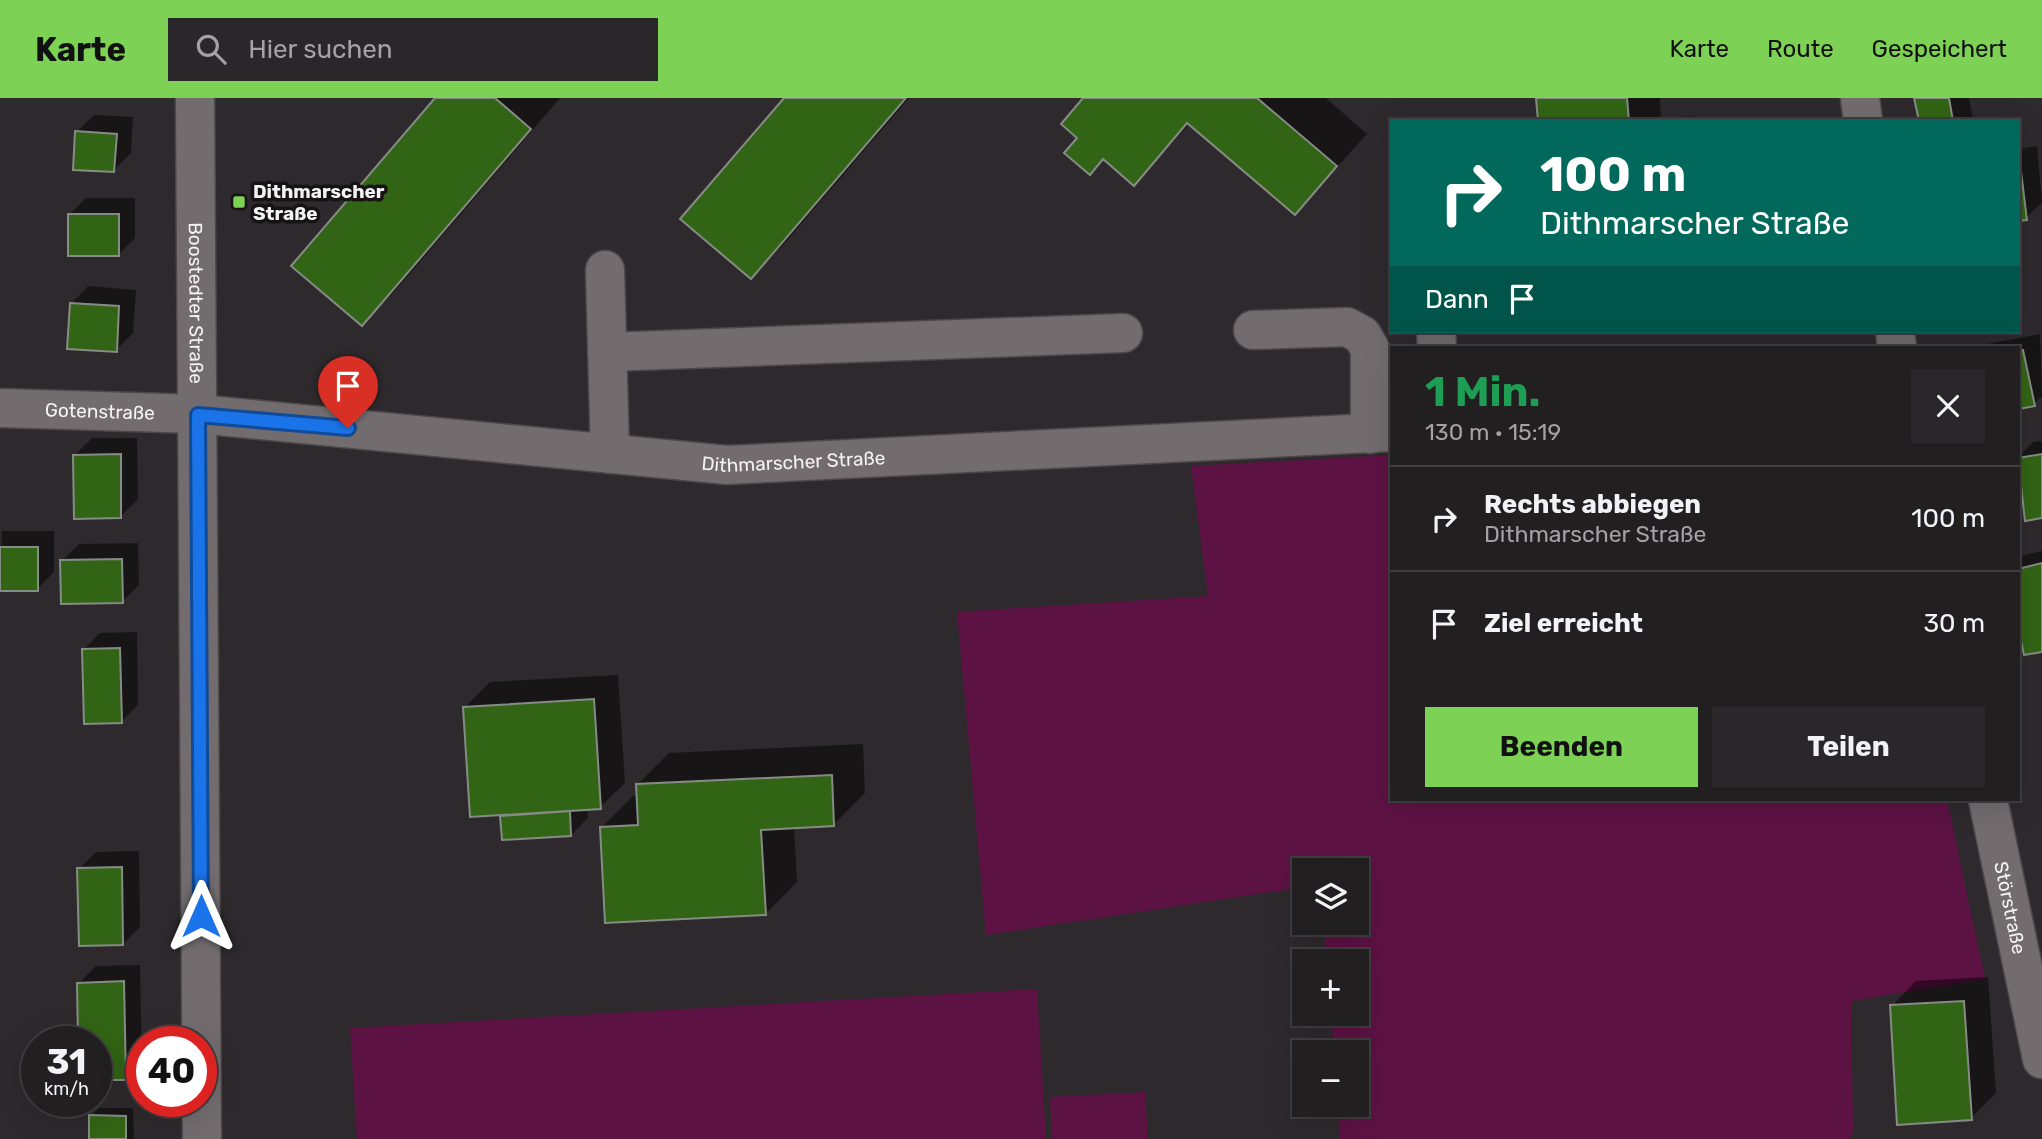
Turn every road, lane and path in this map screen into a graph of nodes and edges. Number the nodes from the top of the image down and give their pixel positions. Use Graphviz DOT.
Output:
graph roads {
  1 [pos="195,98"];
  2 [pos="1860,98"];
  3 [pos="1863,119"];
  4 [pos="605,270"];
  5 [pos="1253,330"];
  6 [pos="1123,333"];
  7 [pos="607,352"];
  8 [pos="0,408"];
  9 [pos="198,415"];
  10 [pos="1380,433"];
  11 [pos="610,454"];
  12 [pos="1988,801"];
  13 [pos="2042,1059"];
  14 [pos="202,1139"];
  1 -- 9 [label="street, Boostedter Straße"];
  2 -- 3 [label="street"];
  4 -- 7 [label="street"];
  5 -- 10 [label="street"];
  6 -- 7 [label="street"];
  7 -- 11 [label="street"];
  8 -- 9 [label="street, Gotenstraße"];
  9 -- 11 [label="street, Dithmarscher Straße"];
  9 -- 14 [label="street, Boostedter Straße"];
  10 -- 11 [label="street, Dithmarscher Straße"];
  12 -- 13 [label="street, Störstraße"];
}
